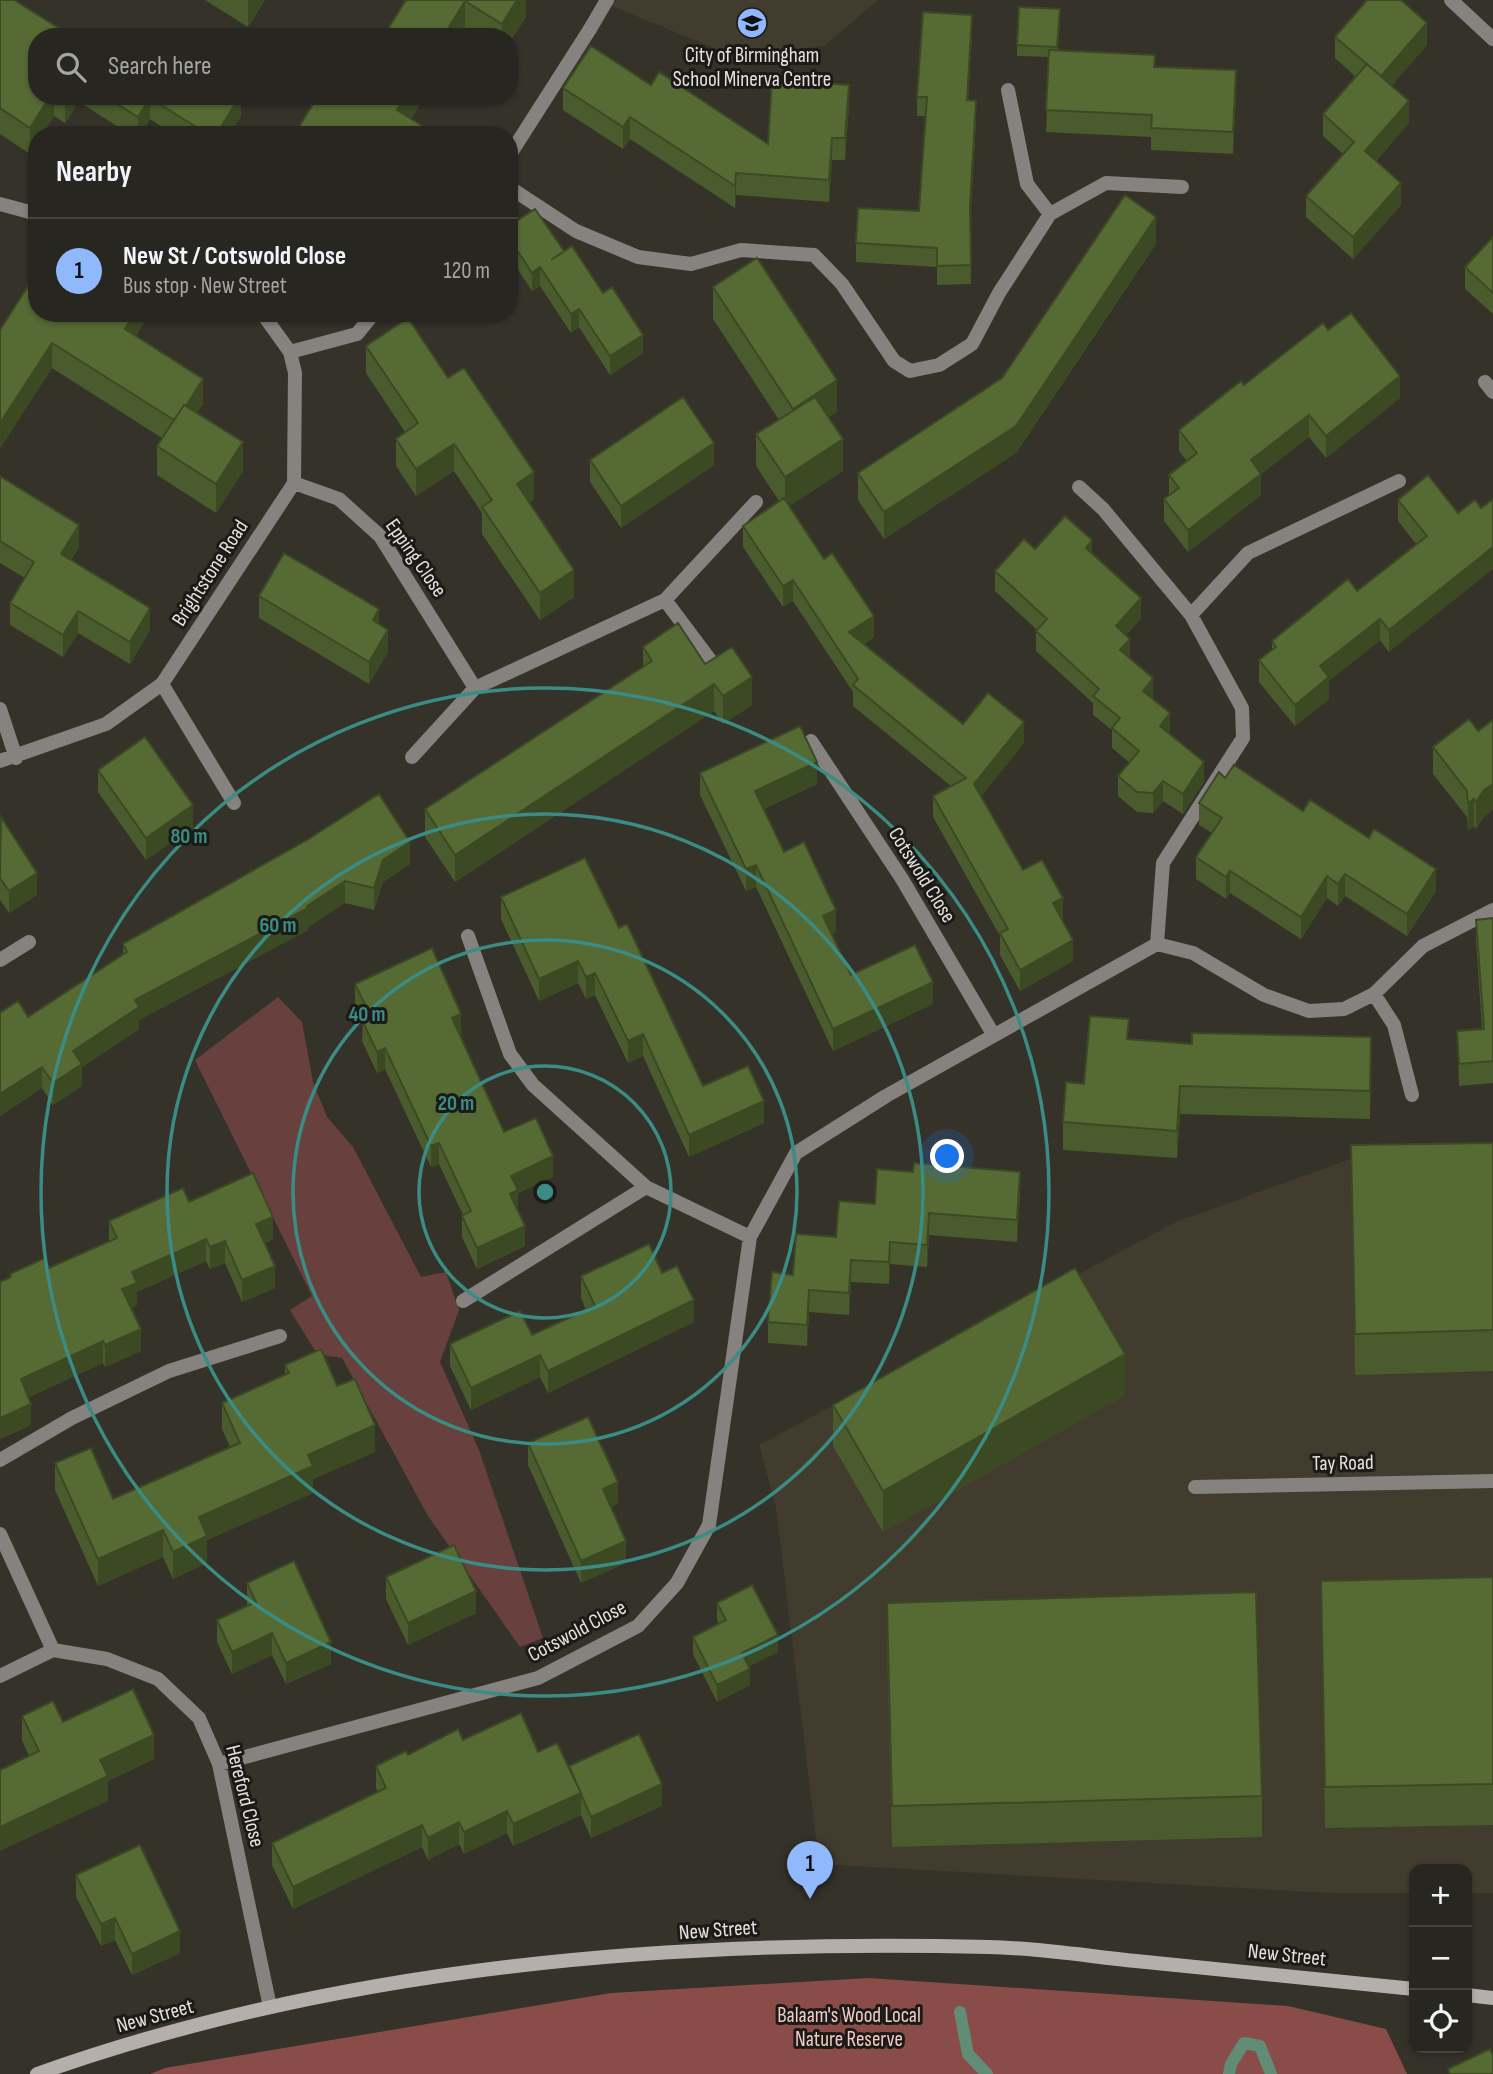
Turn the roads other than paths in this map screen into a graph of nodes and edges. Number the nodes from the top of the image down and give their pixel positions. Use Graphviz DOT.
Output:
graph roads {
  1 [pos="607,0"];
  2 [pos="1451,0"];
  3 [pos="1493,39"];
  4 [pos="1008,90"];
  5 [pos="518,142"];
  6 [pos="1182,187"];
  7 [pos="518,193"];
  8 [pos="0,204"];
  9 [pos="28,212"];
  10 [pos="1050,214"];
  11 [pos="268,322"];
  12 [pos="367,322"];
  13 [pos="290,352"];
  14 [pos="1399,481"];
  15 [pos="294,484"];
  16 [pos="1079,488"];
  17 [pos="756,502"];
  18 [pos="665,600"];
  19 [pos="1191,615"];
  20 [pos="710,660"];
  21 [pos="162,684"];
  22 [pos="475,688"];
  23 [pos="0,709"];
  24 [pos="811,741"];
  25 [pos="412,757"];
  26 [pos="16,758"];
  27 [pos="0,761"];
  28 [pos="234,803"];
  29 [pos="1493,910"];
  30 [pos="468,936"];
  31 [pos="29,942"];
  32 [pos="1157,944"];
  33 [pos="0,960"];
  34 [pos="1374,993"];
  35 [pos="993,1034"];
  36 [pos="1412,1095"];
  37 [pos="646,1187"];
  38 [pos="750,1237"];
  39 [pos="463,1301"];
  40 [pos="280,1336"];
  41 [pos="0,1460"];
  42 [pos="1493,1481"];
  43 [pos="1195,1487"];
  44 [pos="0,1534"];
  45 [pos="53,1650"];
  46 [pos="0,1676"];
  47 [pos="219,1764"];
  48 [pos="1409,1989"];
  49 [pos="1472,1995"];
  50 [pos="1493,1997"];
  51 [pos="270,2007"];
  52 [pos="37,2074"];
  1 -- 5 [label="street"];
  2 -- 3 [label="street"];
  4 -- 10 [label="street"];
  6 -- 10 [label="street"];
  7 -- 10 [label="street"];
  8 -- 9 [label="street"];
  11 -- 13 [label="street"];
  12 -- 13 [label="street"];
  13 -- 15 [label="street"];
  14 -- 19 [label="street"];
  15 -- 21 [label="street, Brightstone Road"];
  15 -- 22 [label="street, Epping Close"];
  16 -- 19 [label="street"];
  17 -- 18 [label="street"];
  18 -- 20 [label="street"];
  18 -- 22 [label="street"];
  19 -- 32 [label="street"];
  21 -- 26 [label="street, Brightstone Road"];
  21 -- 28 [label="street"];
  22 -- 25 [label="street"];
  23 -- 26 [label="street"];
  24 -- 35 [label="street, Cotswold Close"];
  26 -- 27 [label="street, Brightstone Road"];
  29 -- 34 [label="street"];
  30 -- 37 [label="street"];
  31 -- 33 [label="street"];
  32 -- 34 [label="street"];
  32 -- 35 [label="street, Cotswold Close"];
  34 -- 36 [label="street"];
  35 -- 38 [label="street, Cotswold Close"];
  37 -- 38 [label="street"];
  37 -- 39 [label="street"];
  38 -- 47 [label="street, Cotswold Close"];
  40 -- 41 [label="street"];
  42 -- 43 [label="street, Tay Road"];
  44 -- 45 [label="street"];
  45 -- 46 [label="street"];
  45 -- 47 [label="street, Hereford Close"];
  47 -- 51 [label="street, Hereford Close"];
  48 -- 51 [label="street, New Street"];
  49 -- 50 [label="street"];
  51 -- 52 [label="street, New Street"];
}
